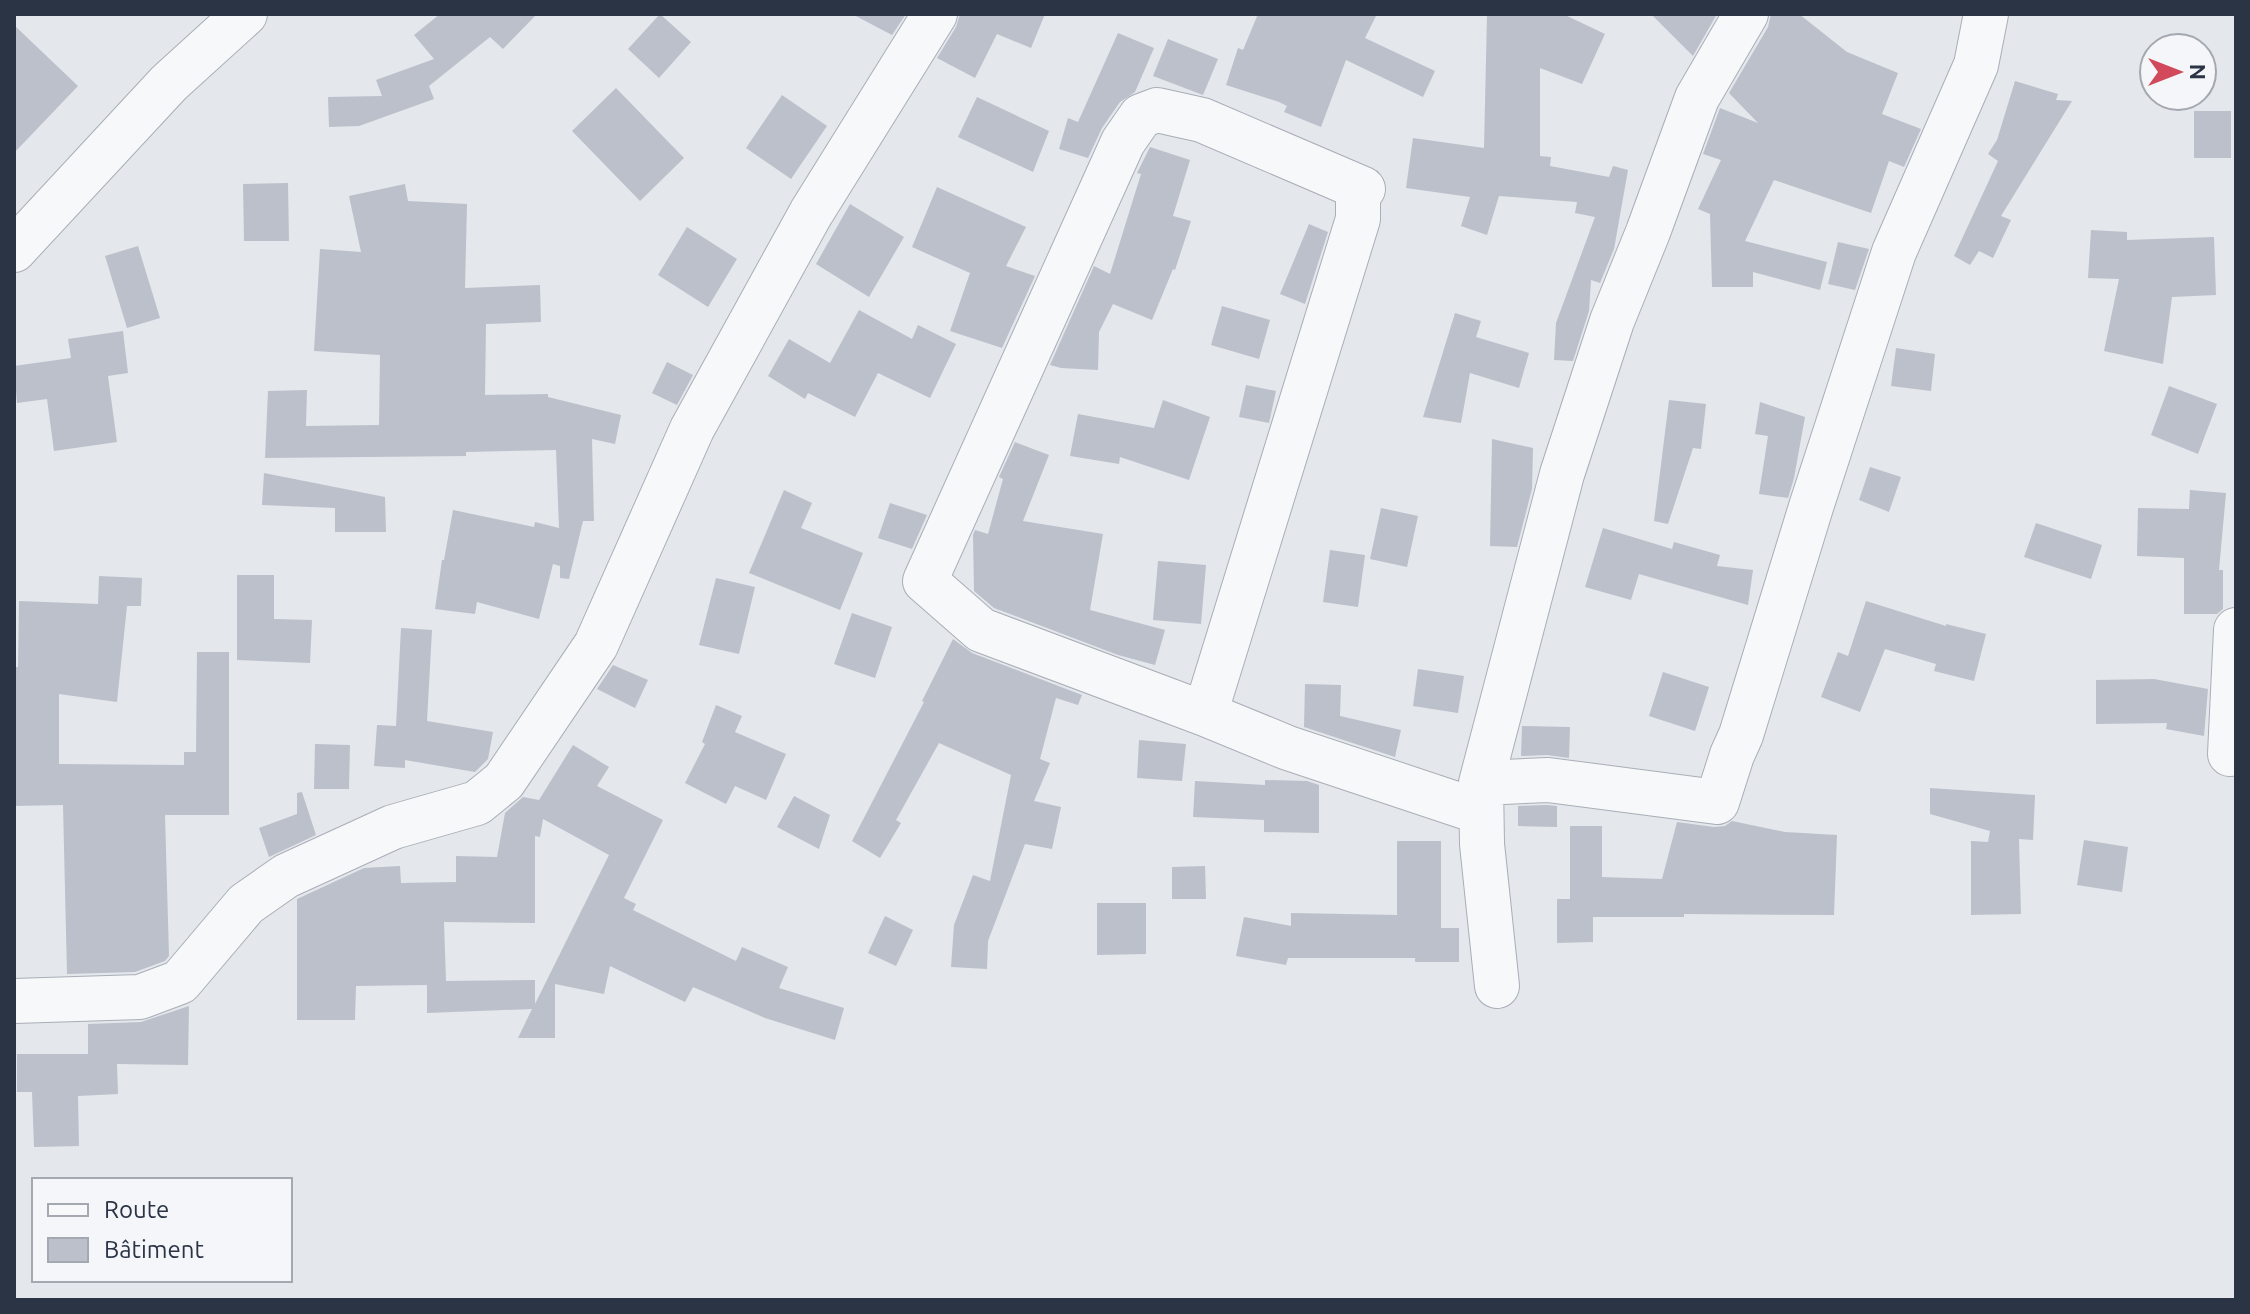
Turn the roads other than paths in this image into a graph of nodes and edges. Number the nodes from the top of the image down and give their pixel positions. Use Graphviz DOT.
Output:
graph roads {
  1 [pos="245,14"];
  2 [pos="935,14"];
  3 [pos="1746,14"];
  4 [pos="1986,14"];
  5 [pos="14,250"];
  6 [pos="2236,630"];
  7 [pos="1205,714"];
  8 [pos="2230,754"];
  9 [pos="1481,798"];
  10 [pos="1497,986"];
  11 [pos="14,1001"];
  1 -- 5 [label="street"];
  2 -- 11 [label="street"];
  3 -- 9 [label="street"];
  4 -- 9 [label="street"];
  6 -- 8 [label="street"];
  7 -- 7 [label="street"];
  7 -- 9 [label="street"];
  9 -- 10 [label="street"];
}
